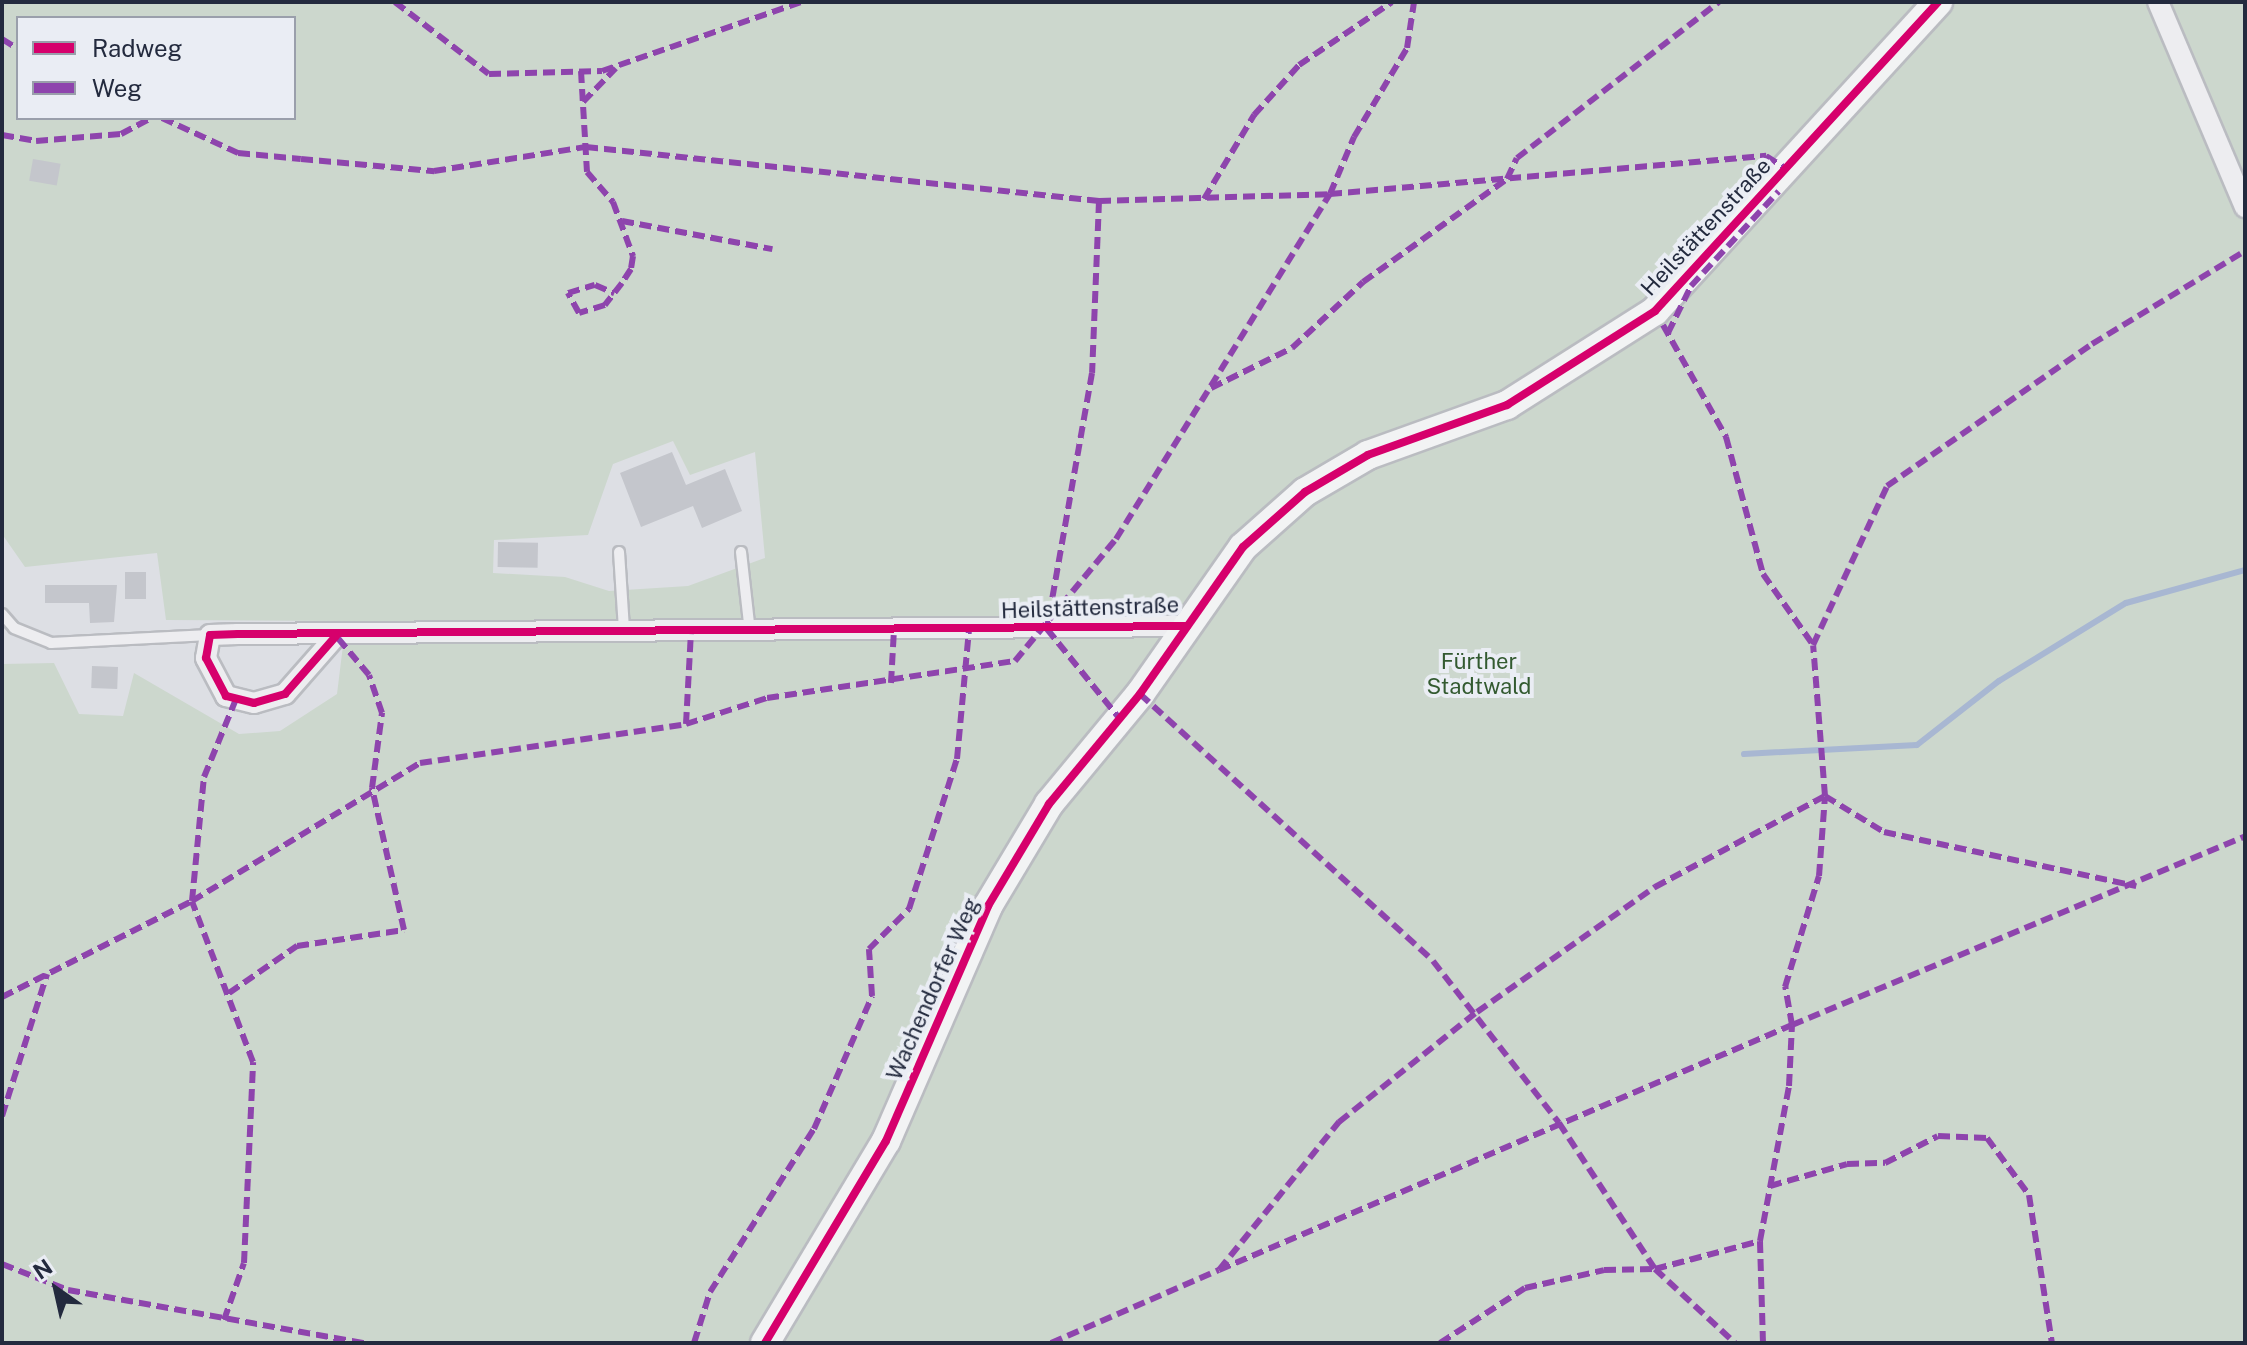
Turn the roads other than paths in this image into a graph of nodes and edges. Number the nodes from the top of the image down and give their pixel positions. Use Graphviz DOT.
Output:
graph roads {
  1 [pos="1938,2"];
  2 [pos="2158,2"];
  3 [pos="2245,207"];
  4 [pos="619,552"];
  5 [pos="741,552"];
  6 [pos="2,614"];
  7 [pos="1187,626"];
  8 [pos="624,630"];
  9 [pos="750,632"];
  10 [pos="210,635"];
  11 [pos="336,636"];
  12 [pos="765,1343"];
  1 -- 7 [label="street, Heilstättenstraße"];
  2 -- 3 [label="street"];
  4 -- 8 [label="lane"];
  5 -- 9 [label="lane"];
  6 -- 10 [label="lane"];
  7 -- 9 [label="street, Heilstättenstraße"];
  7 -- 12 [label="street, Wachendorfer Weg"];
  8 -- 9 [label="street, Heilstättenstraße"];
  8 -- 11 [label="street, Heilstättenstraße"];
  10 -- 11 [label="street, Heilstättenstraße"];
  10 -- 11 [label="street"];
}
